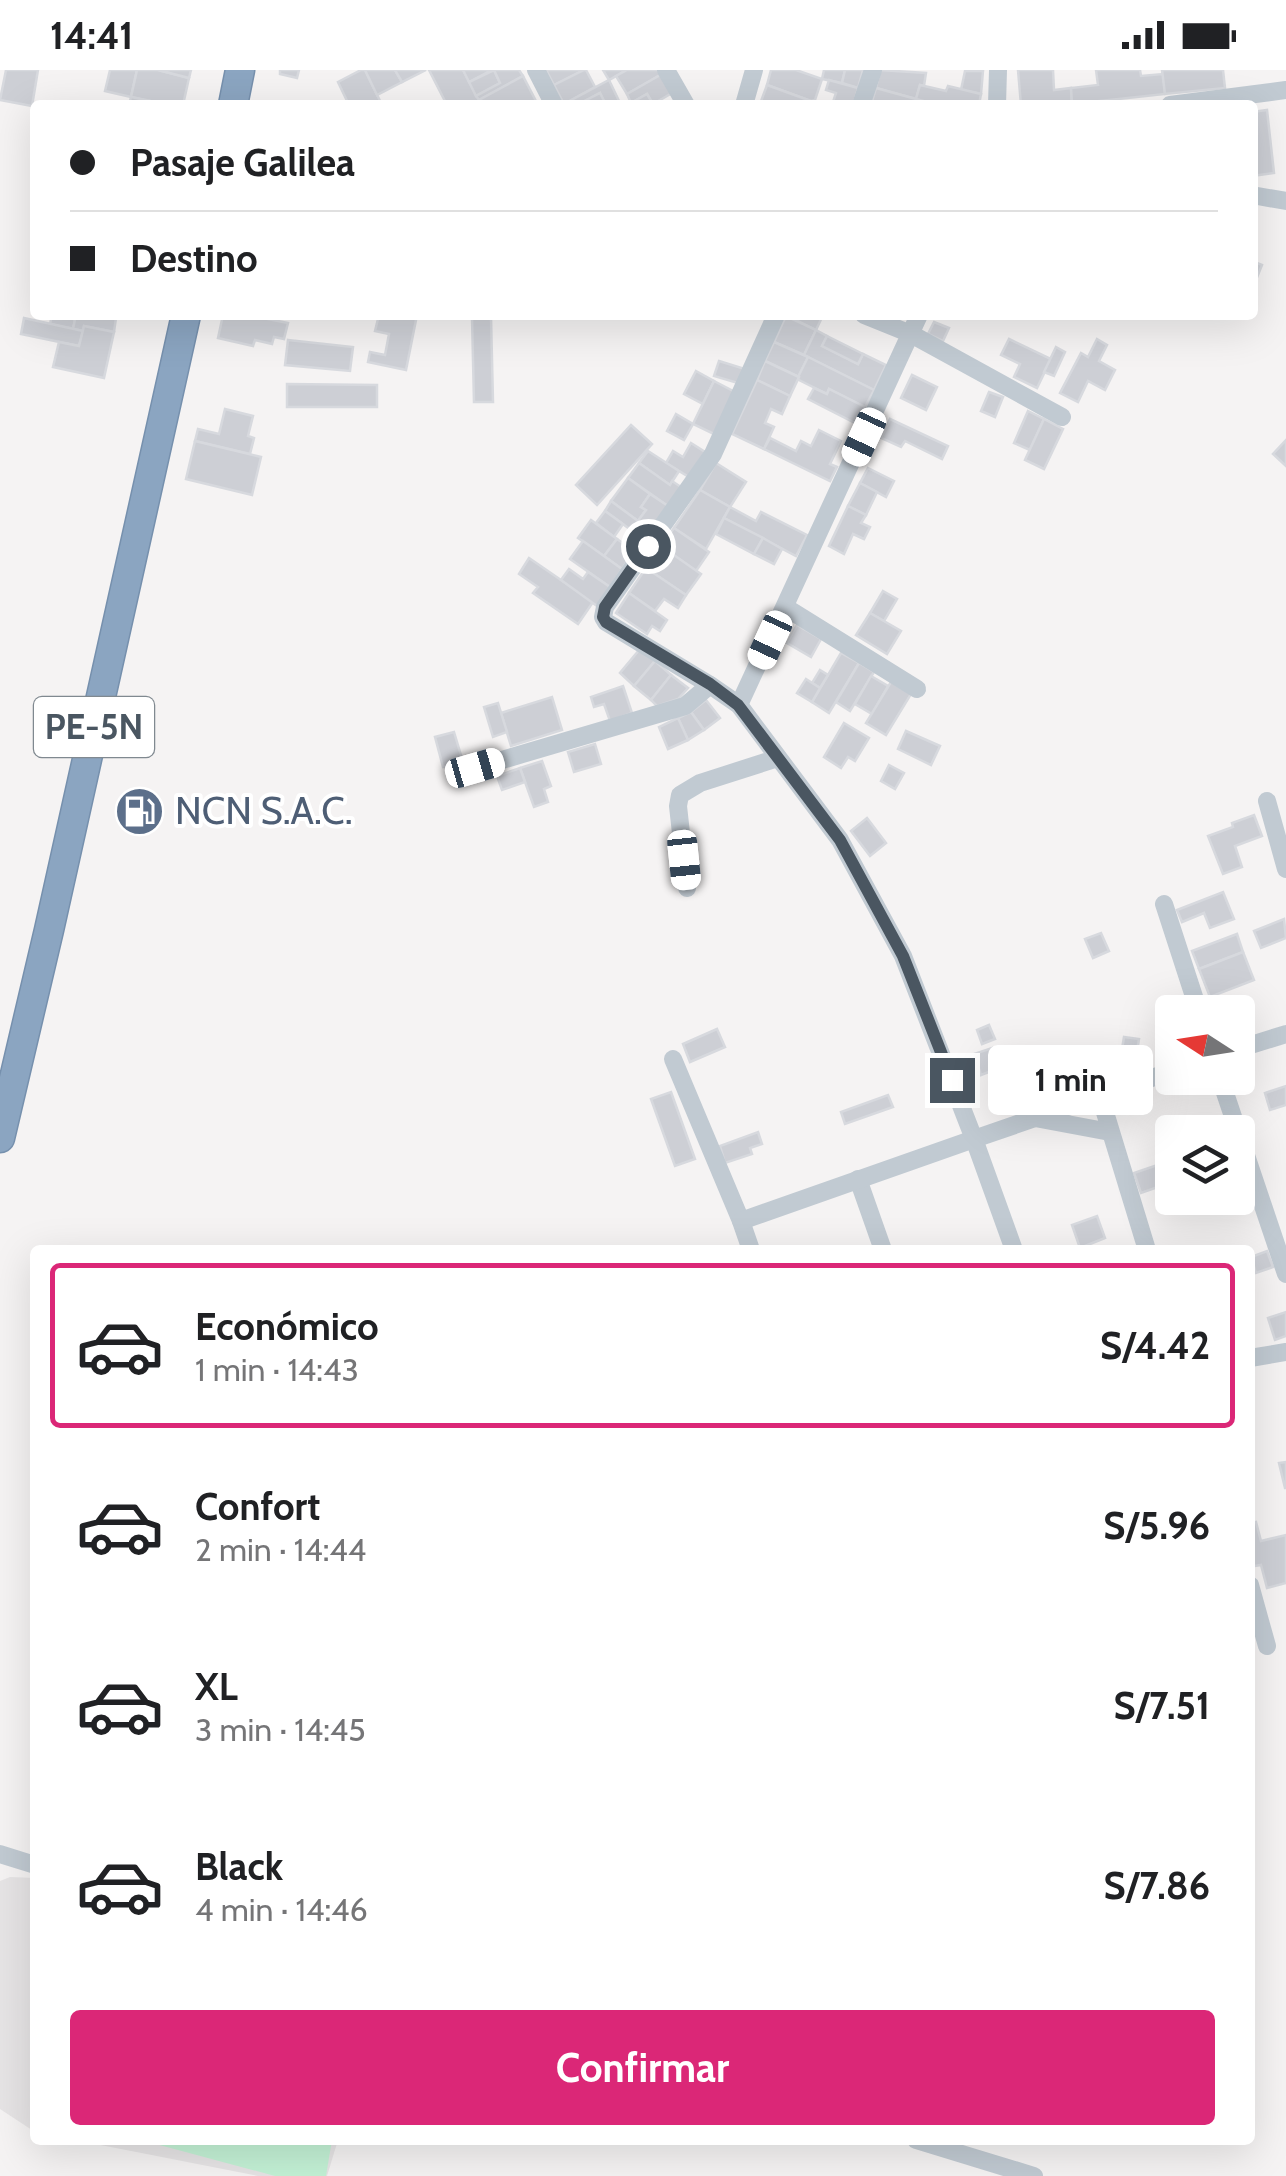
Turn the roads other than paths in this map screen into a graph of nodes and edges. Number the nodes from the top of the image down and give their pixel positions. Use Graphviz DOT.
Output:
graph roads {
  1 [pos="240,70"];
  2 [pos="536,70"];
  3 [pos="666,70"];
  4 [pos="754,70"];
  5 [pos="873,70"];
  6 [pos="998,70"];
  7 [pos="1286,90"];
  8 [pos="233,100"];
  9 [pos="551,100"];
  10 [pos="683,100"];
  11 [pos="745,100"];
  12 [pos="863,100"];
  13 [pos="999,100"];
  14 [pos="1209,100"];
  15 [pos="1258,196"];
  16 [pos="1286,201"];
  17 [pos="185,320"];
  18 [pos="774,320"];
  19 [pos="876,320"];
  20 [pos="917,320"];
  21 [pos="911,334"];
  22 [pos="1062,416"];
  23 [pos="786,607"];
  24 [pos="710,684"];
  25 [pos="917,690"];
  26 [pos="738,705"];
  27 [pos="778,758"];
  28 [pos="475,768"];
  29 [pos="1267,801"];
  30 [pos="1286,868"];
  31 [pos="687,888"];
  32 [pos="1164,904"];
  33 [pos="1193,995"];
  34 [pos="1286,1034"];
  35 [pos="1255,1044"];
  36 [pos="674,1058"];
  37 [pos="1155,1077"];
  38 [pos="1226,1095"];
  39 [pos="1100,1096"];
  40 [pos="1035,1118"];
  41 [pos="1110,1132"];
  42 [pos="0,1138"];
  43 [pos="974,1139"];
  44 [pos="858,1179"];
  45 [pos="741,1221"];
  46 [pos="749,1245"];
  47 [pos="881,1245"];
  48 [pos="1012,1245"];
  49 [pos="1145,1245"];
  50 [pos="1286,1274"];
  51 [pos="1286,1352"];
  52 [pos="1255,1357"];
  53 [pos="1255,1603"];
  54 [pos="1267,1646"];
  55 [pos="0,1854"];
  56 [pos="30,1863"];
  57 [pos="932,2145"];
  58 [pos="1034,2176"];
  1 -- 8 [label="highway"];
  2 -- 9 [label="street"];
  3 -- 10 [label="street"];
  4 -- 11 [label="street"];
  5 -- 12 [label="street"];
  6 -- 13 [label="street"];
  7 -- 14 [label="street"];
  15 -- 16 [label="street"];
  17 -- 42 [label="highway, PE-5N"];
  18 -- 24 [label="street"];
  19 -- 21 [label="street"];
  20 -- 21 [label="street"];
  21 -- 22 [label="street"];
  21 -- 23 [label="street"];
  23 -- 25 [label="street"];
  23 -- 26 [label="street"];
  24 -- 26 [label="street"];
  24 -- 28 [label="street"];
  26 -- 27 [label="street"];
  27 -- 31 [label="street"];
  27 -- 43 [label="street"];
  29 -- 30 [label="street"];
  32 -- 33 [label="street"];
  34 -- 35 [label="street"];
  36 -- 45 [label="street"];
  37 -- 39 [label="street"];
  38 -- 50 [label="street"];
  39 -- 40 [label="street"];
  39 -- 41 [label="street"];
  40 -- 41 [label="street"];
  40 -- 43 [label="street"];
  41 -- 49 [label="street"];
  43 -- 44 [label="street"];
  43 -- 48 [label="street"];
  44 -- 45 [label="street"];
  44 -- 47 [label="street"];
  45 -- 46 [label="street"];
  51 -- 52 [label="street"];
  53 -- 54 [label="street"];
  55 -- 56 [label="street"];
  57 -- 58 [label="street"];
}
